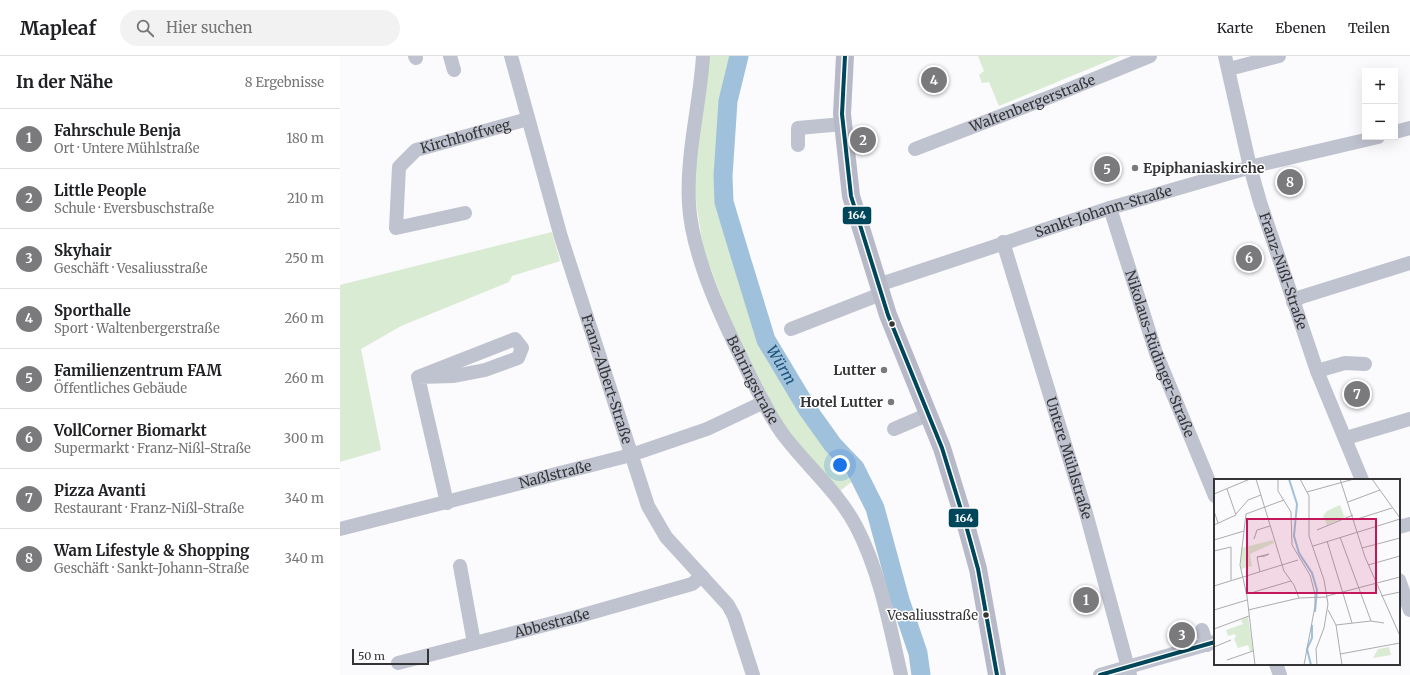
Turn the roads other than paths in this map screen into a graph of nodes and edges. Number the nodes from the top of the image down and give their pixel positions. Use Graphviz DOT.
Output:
graph roads {
  1 [pos="511,56"];
  2 [pos="703,56"];
  3 [pos="844,56"];
  4 [pos="1150,56"];
  5 [pos="1279,56"];
  6 [pos="1227,62"];
  7 [pos="528,120"];
  8 [pos="843,124"];
  9 [pos="1410,128"];
  10 [pos="1398,131"];
  11 [pos="1366,140"];
  12 [pos="798,145"];
  13 [pos="915,149"];
  14 [pos="1250,168"];
  15 [pos="1110,208"];
  16 [pos="465,213"];
  17 [pos="1003,242"];
  18 [pos="1410,263"];
  19 [pos="880,290"];
  20 [pos="1293,302"];
  21 [pos="791,329"];
  22 [pos="1364,364"];
  23 [pos="1316,371"];
  24 [pos="418,377"];
  25 [pos="764,402"];
  26 [pos="929,414"];
  27 [pos="1410,420"];
  28 [pos="894,429"];
  29 [pos="1346,438"];
  30 [pos="631,455"];
  31 [pos="1362,479"];
  32 [pos="1214,494"];
  33 [pos="447,503"];
  34 [pos="1410,524"];
  35 [pos="1400,527"];
  36 [pos="340,529"];
  37 [pos="460,566"];
  38 [pos="702,576"];
  39 [pos="1403,588"];
  40 [pos="1410,610"];
  41 [pos="1202,630"];
  42 [pos="474,643"];
  43 [pos="1211,643"];
  44 [pos="398,663"];
  45 [pos="1276,665"];
  46 [pos="1129,671"];
  47 [pos="753,675"];
  48 [pos="901,675"];
  49 [pos="997,675"];
  50 [pos="1100,675"];
  51 [pos="1280,675"];
  1 -- 7 [label="street, Franz-Albert-Straße"];
  2 -- 25 [label="street, Behringstraße"];
  3 -- 8 [label="main road"];
  4 -- 13 [label="street, Waltenbergerstraße"];
  5 -- 6 [label="street"];
  6 -- 14 [label="street, Franz-Nißl-Straße"];
  7 -- 16 [label="street, Kirchhoffweg"];
  7 -- 30 [label="street, Franz-Albert-Straße"];
  8 -- 12 [label="street"];
  8 -- 19 [label="main road"];
  9 -- 10 [label="street"];
  11 -- 14 [label="street, Sankt-Johann-Straße"];
  14 -- 15 [label="street, Sankt-Johann-Straße"];
  14 -- 20 [label="street, Franz-Nißl-Straße"];
  15 -- 17 [label="street, Sankt-Johann-Straße"];
  15 -- 32 [label="street, Nikolaus-Rüdinger-Straße"];
  17 -- 19 [label="street, Sankt-Johann-Straße"];
  17 -- 46 [label="street, Untere Mühlstraße"];
  18 -- 20 [label="street"];
  19 -- 21 [label="street, Sankt-Johann-Straße"];
  19 -- 26 [label="main road"];
  20 -- 23 [label="street, Franz-Nißl-Straße"];
  22 -- 23 [label="street"];
  23 -- 29 [label="street, Franz-Nißl-Straße"];
  24 -- 24 [label="street"];
  24 -- 33 [label="street"];
  25 -- 30 [label="street, Naßlstraße"];
  25 -- 48 [label="street, Behringstraße"];
  26 -- 28 [label="street"];
  26 -- 49 [label="main road"];
  27 -- 29 [label="street"];
  29 -- 31 [label="street, Franz-Nißl-Straße"];
  30 -- 33 [label="street, Naßlstraße"];
  30 -- 38 [label="street, Franz-Albert-Straße"];
  33 -- 36 [label="street, Naßlstraße"];
  34 -- 35 [label="street"];
  37 -- 42 [label="street"];
  38 -- 42 [label="street, Abbestraße"];
  38 -- 47 [label="street, Franz-Albert-Straße"];
  39 -- 40 [label="street"];
  41 -- 43 [label="street"];
  42 -- 44 [label="street, Abbestraße"];
  43 -- 46 [label="street"];
  45 -- 51 [label="street"];
  46 -- 50 [label="street"];
}
